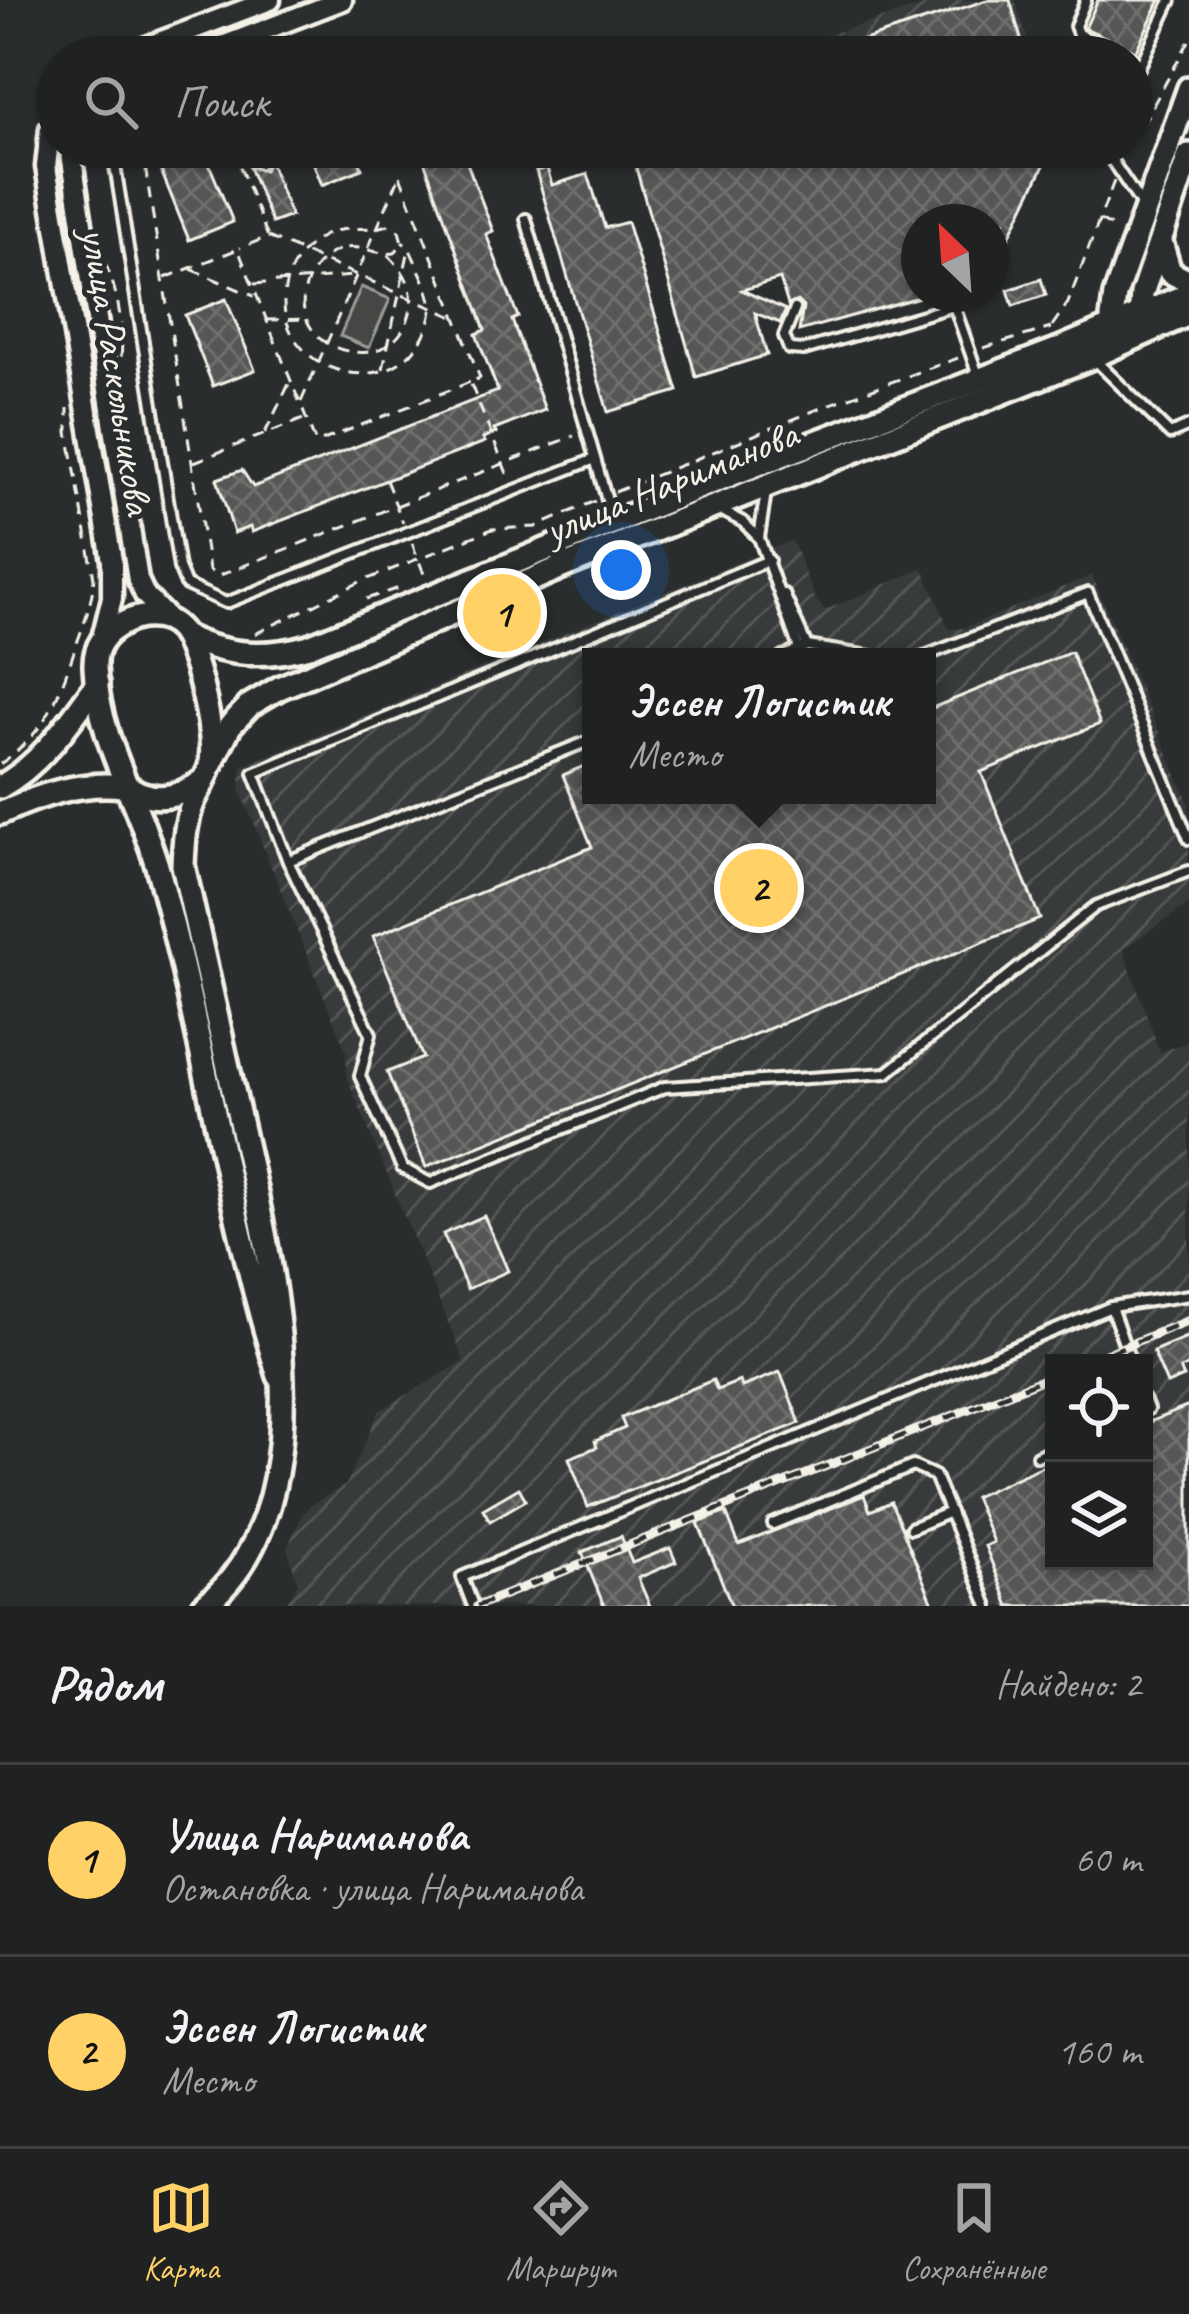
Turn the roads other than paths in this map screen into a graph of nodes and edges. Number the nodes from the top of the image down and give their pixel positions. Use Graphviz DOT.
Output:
graph roads {
  1 [pos="271,0"];
  2 [pos="342,0"];
  3 [pos="1086,0"];
  4 [pos="1171,0"];
  5 [pos="176,36"];
  6 [pos="258,36"];
  7 [pos="1083,36"];
  8 [pos="1149,36"];
  9 [pos="1189,88"];
  10 [pos="1189,155"];
  11 [pos="46,168"];
  12 [pos="73,168"];
  13 [pos="115,168"];
  14 [pos="1118,168"];
  15 [pos="1144,210"];
  16 [pos="526,219"];
  17 [pos="1160,240"];
  18 [pos="1189,282"];
  19 [pos="1189,293"];
  20 [pos="795,309"];
  21 [pos="934,312"];
  22 [pos="956,312"];
  23 [pos="1189,314"];
  24 [pos="1148,322"];
  25 [pos="1119,334"];
  26 [pos="1092,357"];
  27 [pos="979,379"];
  28 [pos="1189,426"];
  29 [pos="595,459"];
  30 [pos="767,485"];
  31 [pos="715,508"];
  32 [pos="613,522"];
  33 [pos="759,538"];
  34 [pos="769,560"];
  35 [pos="177,628"];
  36 [pos="101,641"];
  37 [pos="807,646"];
  38 [pos="799,648"];
  39 [pos="802,648"];
  40 [pos="820,648"];
  41 [pos="936,652"];
  42 [pos="97,684"];
  43 [pos="582,744"];
  44 [pos="208,771"];
  45 [pos="128,785"];
  46 [pos="0,787"];
  47 [pos="0,813"];
  48 [pos="1189,839"];
  49 [pos="288,861"];
  50 [pos="1189,871"];
  51 [pos="1189,1295"];
  52 [pos="1111,1307"];
  53 [pos="1128,1354"];
  54 [pos="279,1376"];
  55 [pos="1045,1452"];
  56 [pos="1037,1456"];
  57 [pos="950,1512"];
  58 [pos="773,1524"];
  59 [pos="910,1528"];
  60 [pos="204,1606"];
  61 [pos="473,1606"];
  62 [pos="988,1606"];
  1 -- 5 [label="street"];
  2 -- 6 [label="street"];
  3 -- 7 [label="lane"];
  4 -- 8 [label="lane"];
  9 -- 15 [label="main road"];
  10 -- 17 [label="main road"];
  11 -- 36 [label="street, улица Раскольникова"];
  12 -- 35 [label="street, улица Раскольникова"];
  13 -- 29 [label="lane"];
  14 -- 15 [label="lane"];
  15 -- 25 [label="main road"];
  16 -- 29 [label="lane"];
  17 -- 18 [label="main road"];
  17 -- 24 [label="main road"];
  19 -- 24 [label="main road, улица Нариманова"];
  20 -- 21 [label="lane"];
  22 -- 27 [label="lane"];
  23 -- 24 [label="main road, улица Нариманова"];
  24 -- 25 [label="main road, улица Нариманова"];
  25 -- 26 [label="main road, улица Нариманова"];
  25 -- 27 [label="main road, улица Нариманова"];
  26 -- 28 [label="lane"];
  26 -- 30 [label="main road, улица Нариманова"];
  27 -- 32 [label="main road, улица Нариманова"];
  29 -- 32 [label="lane"];
  30 -- 31 [label="main road, улица Нариманова"];
  30 -- 33 [label="lane"];
  31 -- 33 [label="lane"];
  31 -- 44 [label="main road, улица Нариманова"];
  32 -- 35 [label="main road, улица Нариманова"];
  33 -- 34 [label="lane"];
  33 -- 38 [label="lane"];
  34 -- 37 [label="lane"];
  34 -- 49 [label="lane"];
  35 -- 36 [label="main road"];
  35 -- 44 [label="main road"];
  36 -- 42 [label="main road"];
  37 -- 39 [label="lane"];
  37 -- 40 [label="lane"];
  41 -- 48 [label="lane"];
  42 -- 45 [label="main road"];
  42 -- 46 [label="main road"];
  43 -- 49 [label="lane"];
  44 -- 45 [label="main road"];
  44 -- 54 [label="main road"];
  45 -- 47 [label="main road"];
  45 -- 54 [label="main road"];
  49 -- 50 [label="lane"];
  51 -- 52 [label="lane"];
  52 -- 53 [label="lane"];
  52 -- 61 [label="lane"];
  54 -- 60 [label="main road"];
  55 -- 56 [label="lane"];
  57 -- 58 [label="lane"];
  57 -- 59 [label="lane"];
  57 -- 62 [label="lane"];
}
